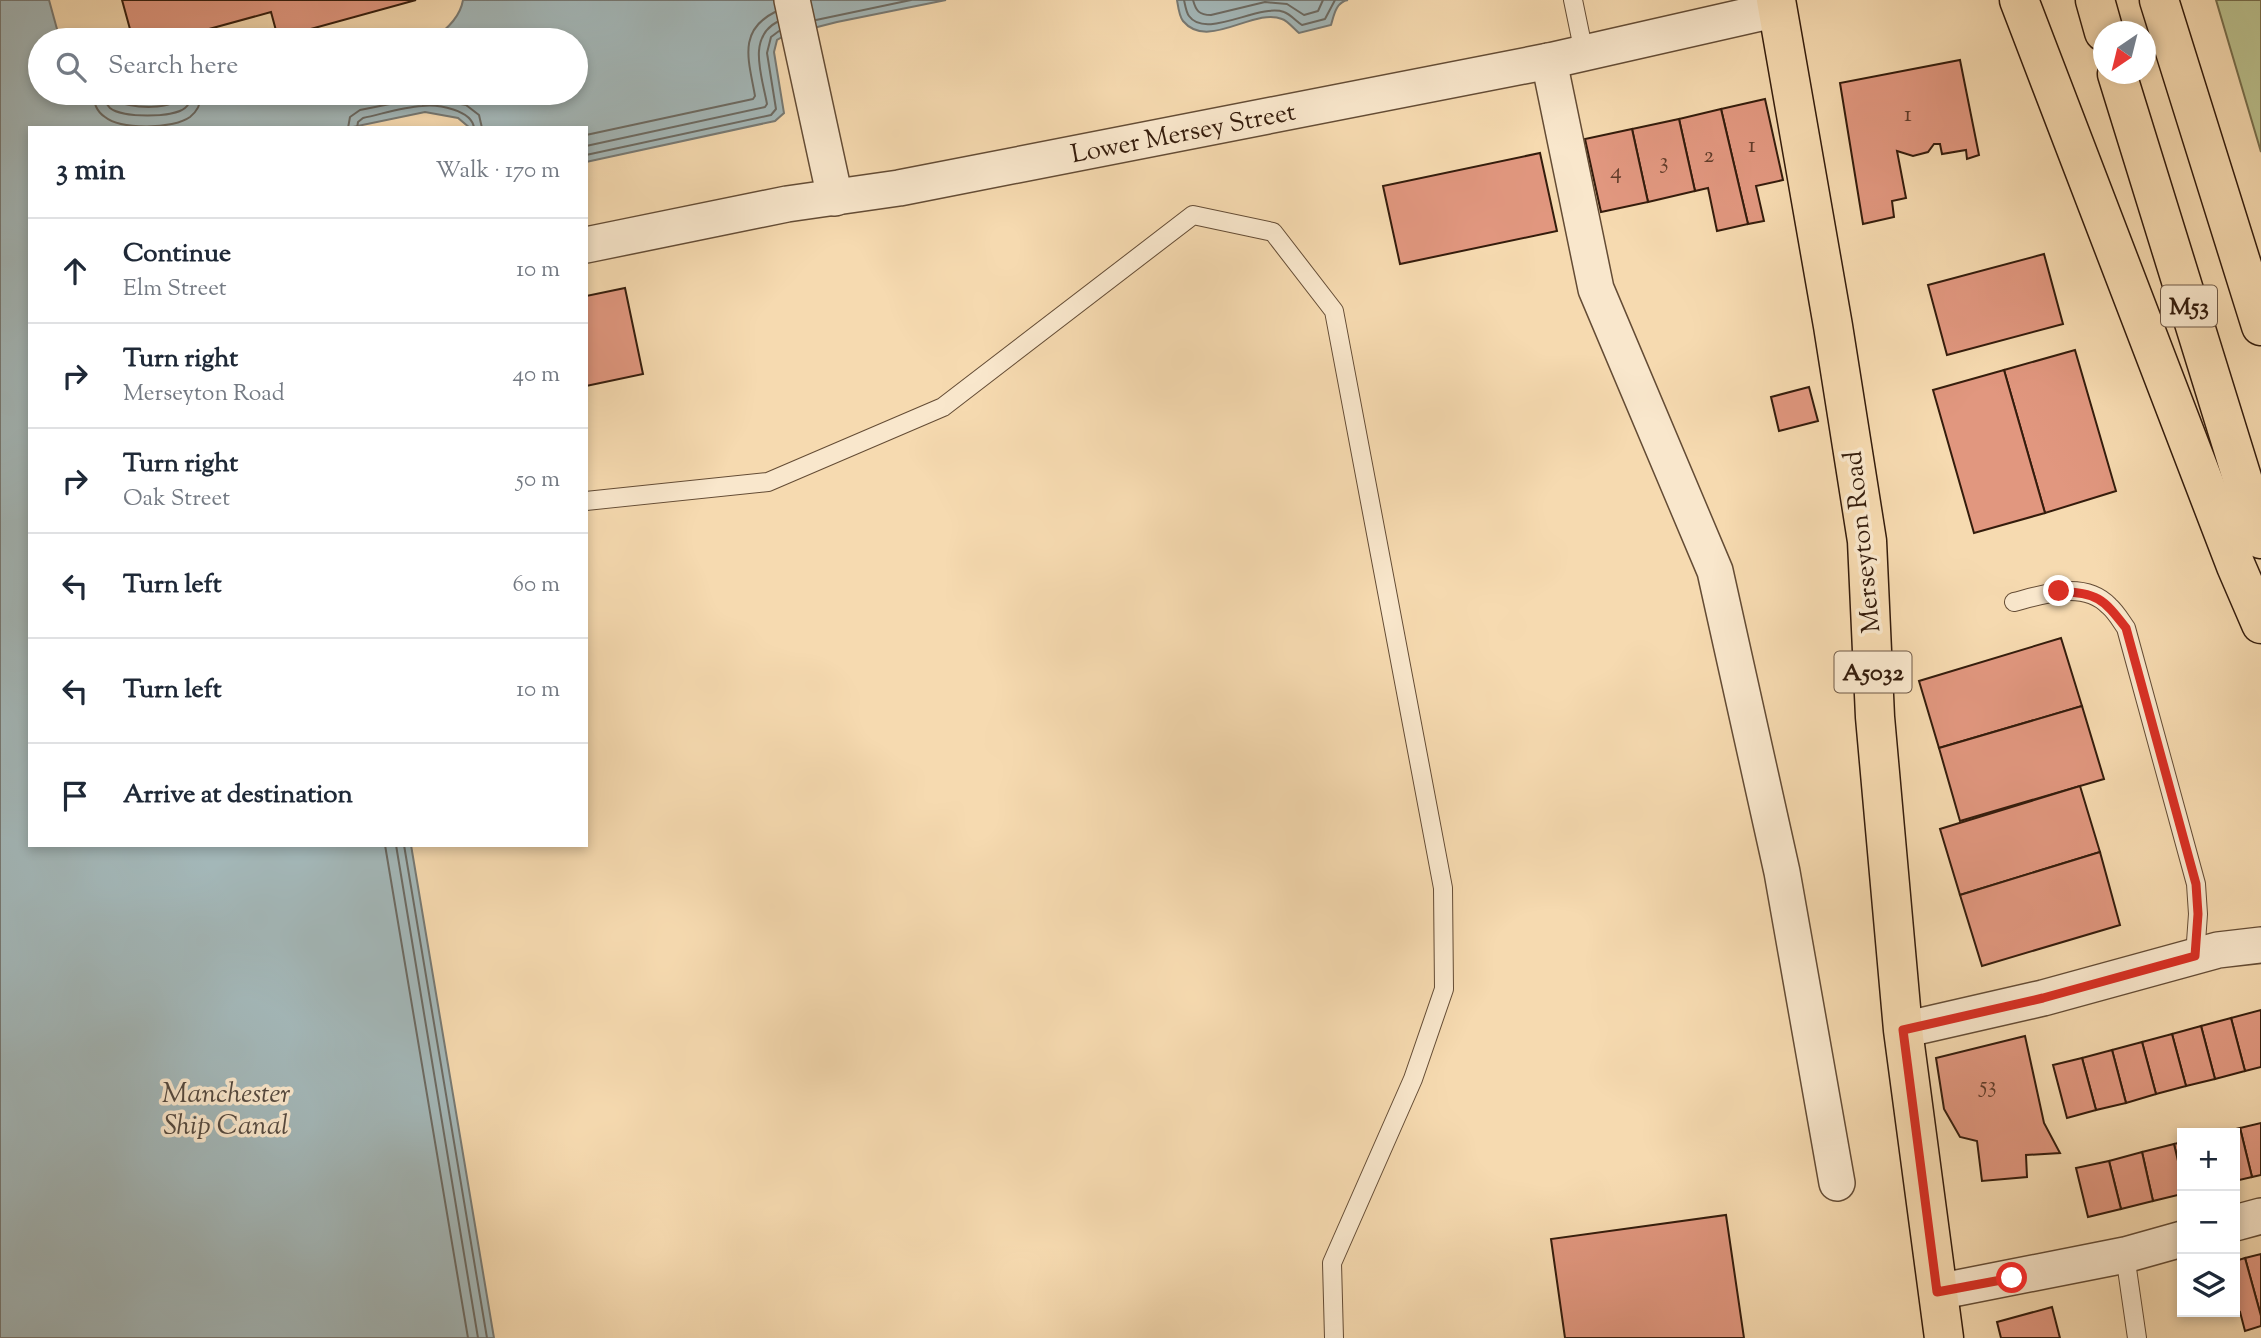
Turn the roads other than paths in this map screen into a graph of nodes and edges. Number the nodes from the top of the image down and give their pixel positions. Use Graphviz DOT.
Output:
graph roads {
  1 [pos="792,0"];
  2 [pos="1573,0"];
  3 [pos="2019,0"];
  4 [pos="2095,0"];
  5 [pos="2159,0"];
  6 [pos="1779,3"];
  7 [pos="2101,21"];
  8 [pos="1584,53"];
  9 [pos="1549,61"];
  10 [pos="2120,84"];
  11 [pos="835,198"];
  12 [pos="588,245"];
  13 [pos="2261,327"];
  14 [pos="588,500"];
  15 [pos="2261,539"];
  16 [pos="2014,602"];
  17 [pos="2261,624"];
  18 [pos="2261,945"];
  19 [pos="2195,956"];
  20 [pos="1903,1030"];
  21 [pos="1837,1183"];
  22 [pos="2261,1216"];
  23 [pos="2240,1222"];
  24 [pos="2177,1239"];
  25 [pos="2125,1255"];
  26 [pos="1937,1292"];
  27 [pos="1334,1338"];
  28 [pos="1944,1338"];
  29 [pos="2137,1338"];
  1 -- 11 [label="street"];
  2 -- 8 [label="lane"];
  3 -- 17 [label="main road"];
  4 -- 7 [label="main road"];
  5 -- 13 [label="main road, M53"];
  6 -- 8 [label="street, Lower Mersey Street"];
  6 -- 20 [label="main road, Merseyton Road / A5032"];
  8 -- 9 [label="street, Lower Mersey Street"];
  9 -- 11 [label="street, Lower Mersey Street"];
  9 -- 21 [label="street"];
  10 -- 15 [label="main road, M53"];
  11 -- 12 [label="street, Lower Mersey Street"];
  14 -- 27 [label="lane"];
  16 -- 19 [label="lane"];
  18 -- 19 [label="street"];
  19 -- 20 [label="street"];
  20 -- 26 [label="main road, Merseyton Road / A5032"];
  22 -- 23 [label="street"];
  24 -- 25 [label="street"];
  25 -- 26 [label="street"];
  25 -- 29 [label="lane"];
  26 -- 28 [label="main road, Merseyton Road / A5032"];
}
